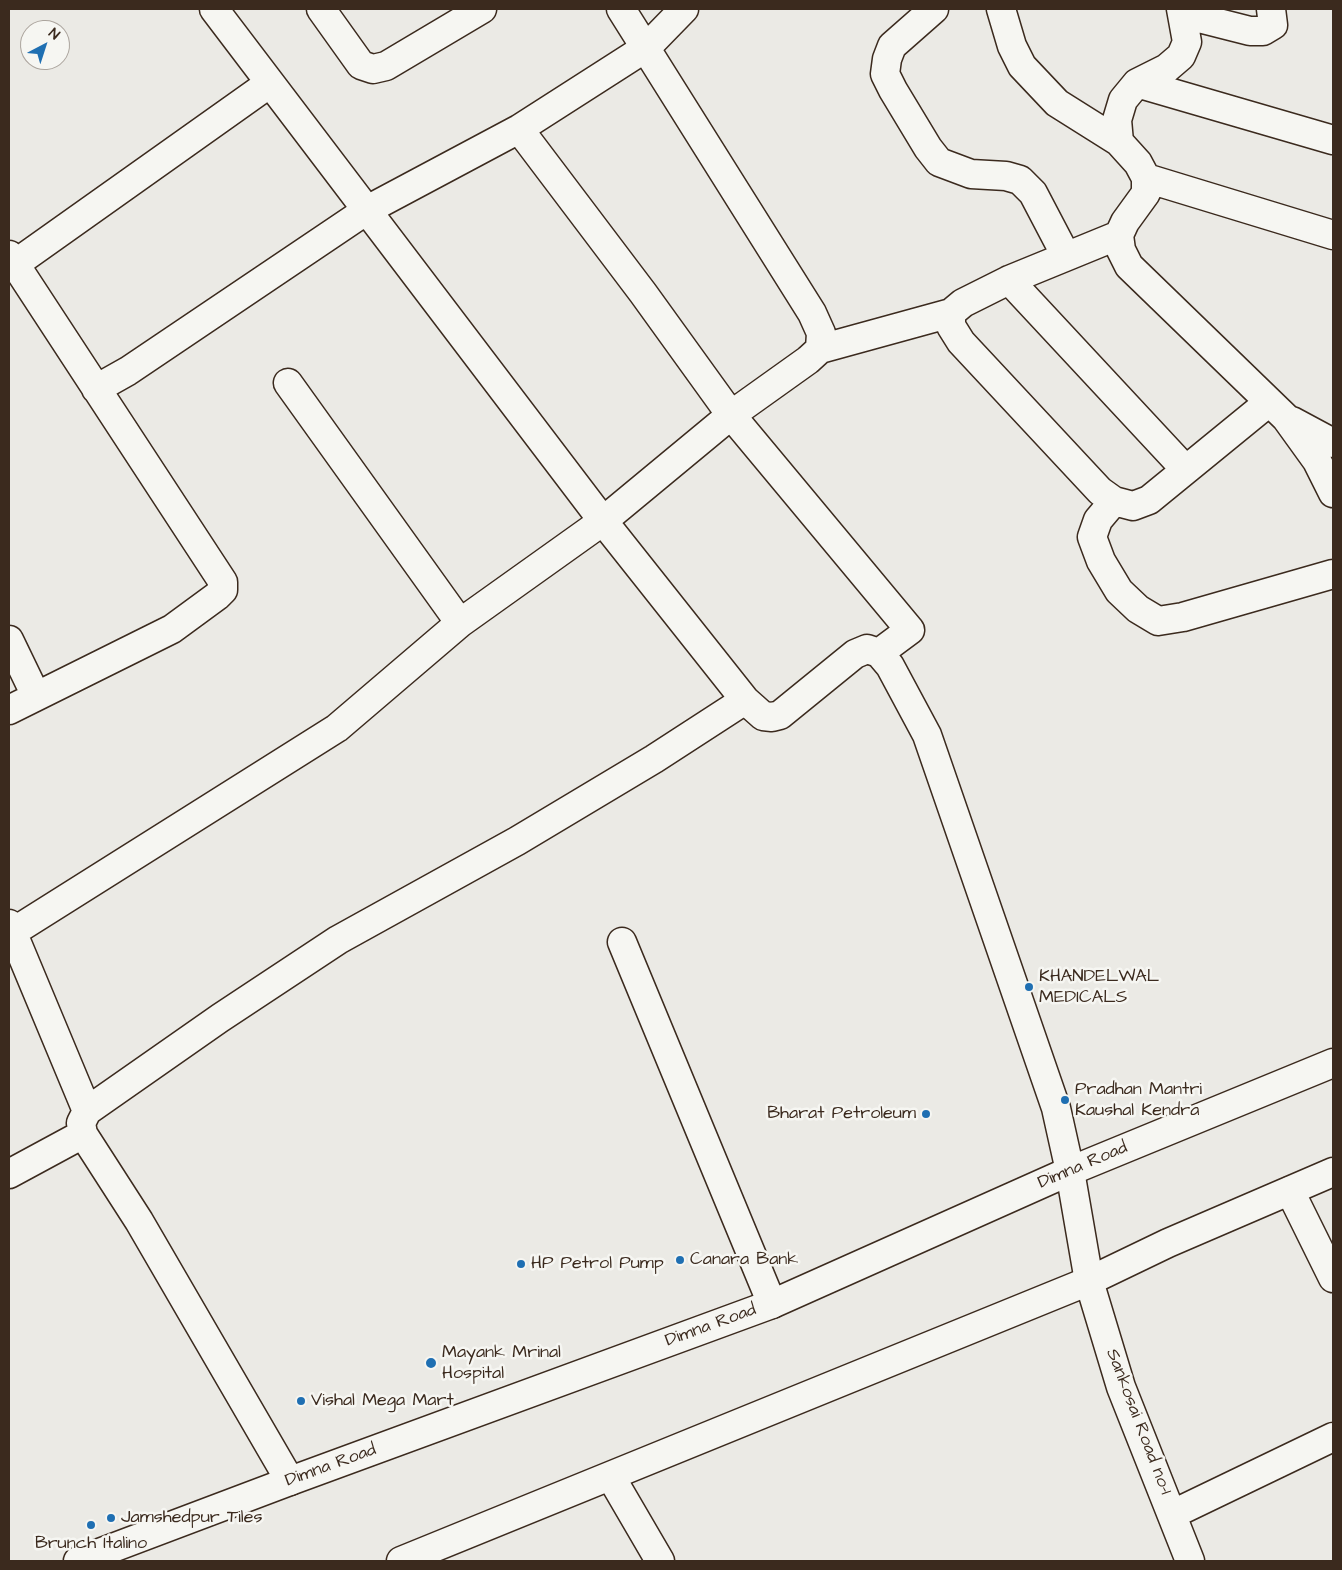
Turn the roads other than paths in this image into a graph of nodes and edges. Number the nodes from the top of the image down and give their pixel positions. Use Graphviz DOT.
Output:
graph roads {
  1 [pos="214,9"];
  2 [pos="321,9"];
  3 [pos="482,9"];
  4 [pos="621,9"];
  5 [pos="684,9"];
  6 [pos="934,9"];
  7 [pos="1001,9"];
  8 [pos="1272,9"];
  9 [pos="1182,11"];
  10 [pos="647,47"];
  11 [pos="270,83"];
  12 [pos="1137,83"];
  13 [pos="519,129"];
  14 [pos="1333,140"];
  15 [pos="1119,142"];
  16 [pos="1146,178"];
  17 [pos="367,210"];
  18 [pos="1119,235"];
  19 [pos="1333,235"];
  20 [pos="1066,256"];
  21 [pos="12,260"];
  22 [pos="1009,280"];
  23 [pos="951,313"];
  24 [pos="820,349"];
  25 [pos="288,383"];
  26 [pos="96,389"];
  27 [pos="1277,410"];
  28 [pos="731,415"];
  29 [pos="1333,443"];
  30 [pos="1185,469"];
  31 [pos="1333,493"];
  32 [pos="1114,502"];
  33 [pos="603,521"];
  34 [pos="1333,574"];
  35 [pos="460,623"];
  36 [pos="9,640"];
  37 [pos="879,653"];
  38 [pos="36,696"];
  39 [pos="745,700"];
  40 [pos="9,710"];
  41 [pos="11,928"];
  42 [pos="622,942"];
  43 [pos="1333,1063"];
  44 [pos="85,1123"];
  45 [pos="1070,1171"];
  46 [pos="1333,1172"];
  47 [pos="9,1174"];
  48 [pos="1290,1191"];
  49 [pos="1333,1278"];
  50 [pos="1089,1281"];
  51 [pos="772,1304"];
  52 [pos="1333,1437"];
  53 [pos="611,1478"];
  54 [pos="290,1481"];
  55 [pos="1173,1514"];
  56 [pos="78,1561"];
  57 [pos="401,1561"];
  58 [pos="660,1561"];
  59 [pos="1190,1561"];
  1 -- 11 [label="street"];
  2 -- 3 [label="street"];
  4 -- 10 [label="street"];
  5 -- 10 [label="street"];
  6 -- 20 [label="street"];
  7 -- 15 [label="street"];
  8 -- 9 [label="street"];
  9 -- 12 [label="street"];
  10 -- 13 [label="street"];
  10 -- 24 [label="street"];
  11 -- 17 [label="street"];
  11 -- 21 [label="street"];
  12 -- 14 [label="street"];
  12 -- 15 [label="street"];
  13 -- 17 [label="street"];
  13 -- 28 [label="street"];
  15 -- 16 [label="street"];
  16 -- 18 [label="street"];
  16 -- 19 [label="street"];
  17 -- 26 [label="street"];
  17 -- 33 [label="street"];
  18 -- 20 [label="street"];
  18 -- 27 [label="street"];
  20 -- 22 [label="street"];
  21 -- 26 [label="street"];
  22 -- 23 [label="street"];
  22 -- 30 [label="street"];
  23 -- 24 [label="street"];
  23 -- 32 [label="street"];
  24 -- 28 [label="street"];
  25 -- 35 [label="street"];
  26 -- 38 [label="street"];
  27 -- 29 [label="street"];
  27 -- 30 [label="street"];
  27 -- 31 [label="street"];
  28 -- 33 [label="street"];
  28 -- 37 [label="street"];
  30 -- 32 [label="street"];
  32 -- 34 [label="street"];
  33 -- 35 [label="street"];
  33 -- 39 [label="street"];
  35 -- 41 [label="street"];
  36 -- 38 [label="street"];
  37 -- 39 [label="street"];
  37 -- 45 [label="street, Sankosai Road no-1"];
  38 -- 40 [label="street"];
  39 -- 44 [label="street"];
  41 -- 44 [label="street"];
  42 -- 51 [label="street"];
  43 -- 45 [label="street, Dimna Road"];
  44 -- 47 [label="street"];
  44 -- 54 [label="street"];
  45 -- 50 [label="street, Sankosai Road no-1"];
  45 -- 51 [label="street, Dimna Road"];
  46 -- 48 [label="street"];
  48 -- 49 [label="street"];
  48 -- 50 [label="street"];
  50 -- 53 [label="street"];
  50 -- 55 [label="street, Sankosai Road no-1"];
  51 -- 54 [label="street, Dimna Road"];
  52 -- 55 [label="street"];
  53 -- 57 [label="street"];
  53 -- 58 [label="street"];
  54 -- 56 [label="street, Dimna Road"];
  55 -- 59 [label="street, Sankosai Road no-1"];
}
